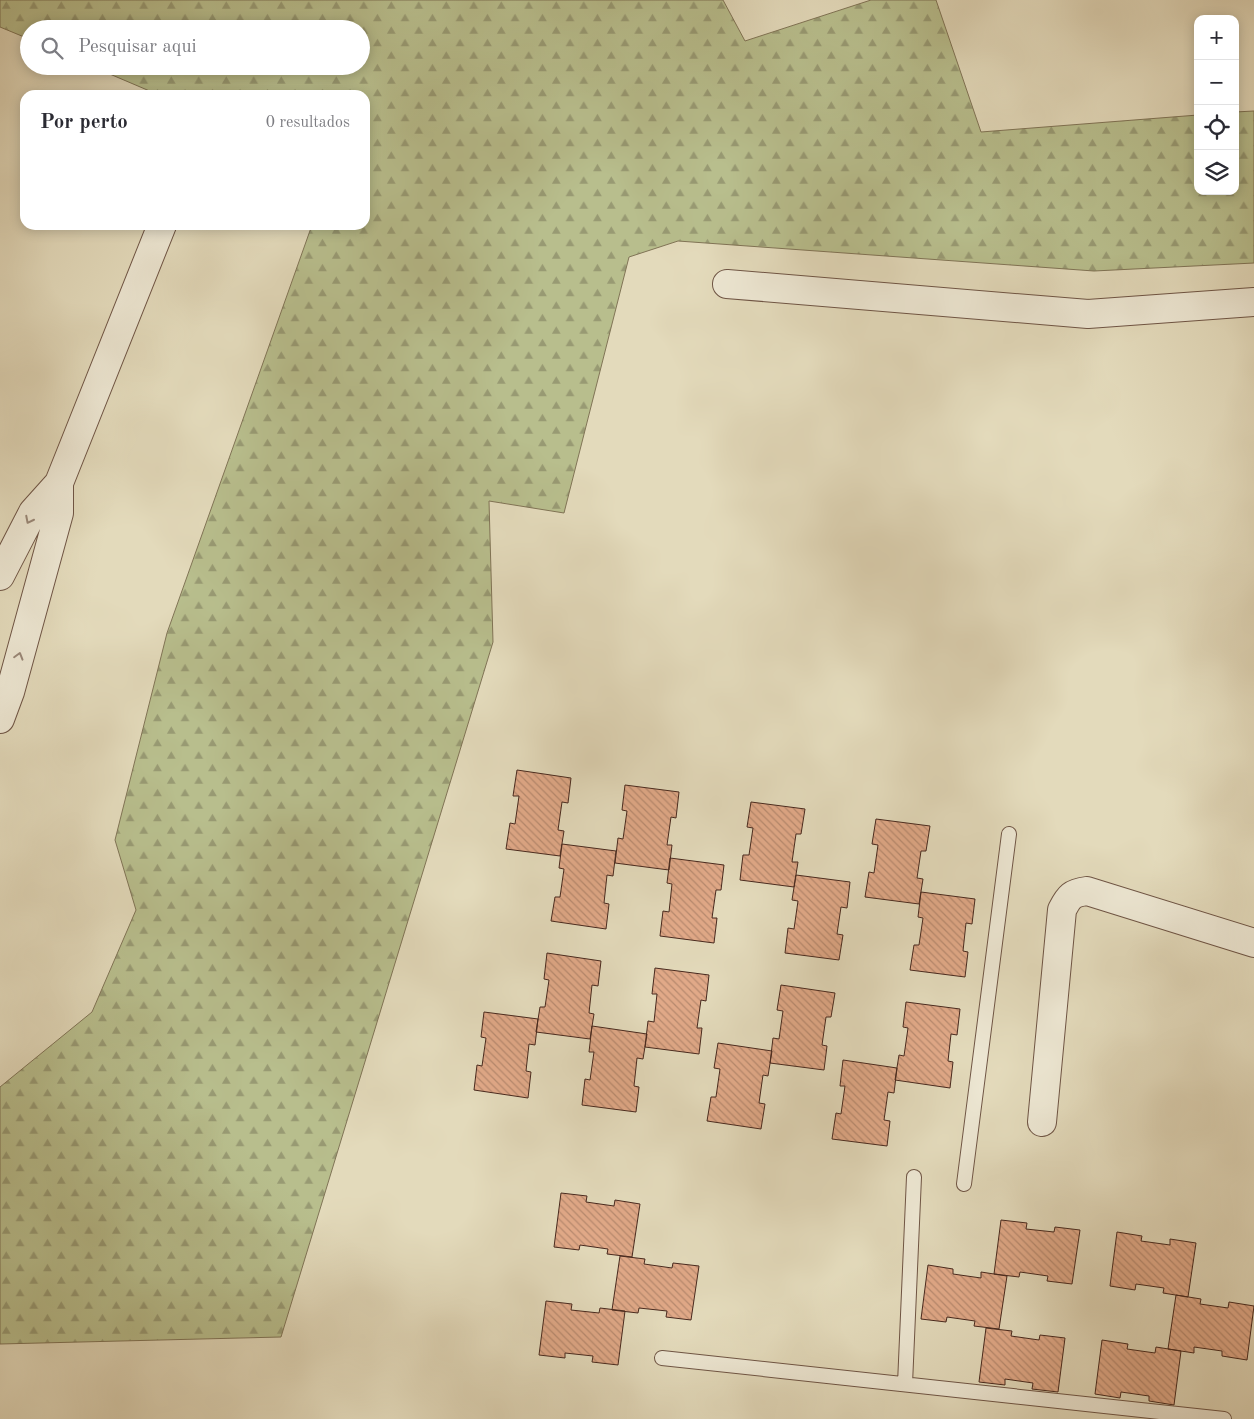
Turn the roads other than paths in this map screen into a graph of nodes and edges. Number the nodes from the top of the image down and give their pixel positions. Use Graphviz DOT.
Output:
graph roads {
  1 [pos="160,230"];
  2 [pos="727,284"];
  3 [pos="1254,302"];
  4 [pos="59,483"];
  5 [pos="0,576"];
  6 [pos="0,719"];
  7 [pos="1009,834"];
  8 [pos="1254,943"];
  9 [pos="1042,1122"];
  10 [pos="914,1177"];
  11 [pos="964,1184"];
  12 [pos="662,1358"];
  13 [pos="905,1384"];
  14 [pos="1224,1419"];
  1 -- 4 [label="street"];
  2 -- 3 [label="street"];
  4 -- 5 [label="street, one-way"];
  6 -- 4 [label="street, one-way"];
  7 -- 11 [label="lane"];
  8 -- 9 [label="street"];
  10 -- 13 [label="lane"];
  12 -- 13 [label="lane"];
  13 -- 14 [label="lane"];
}
